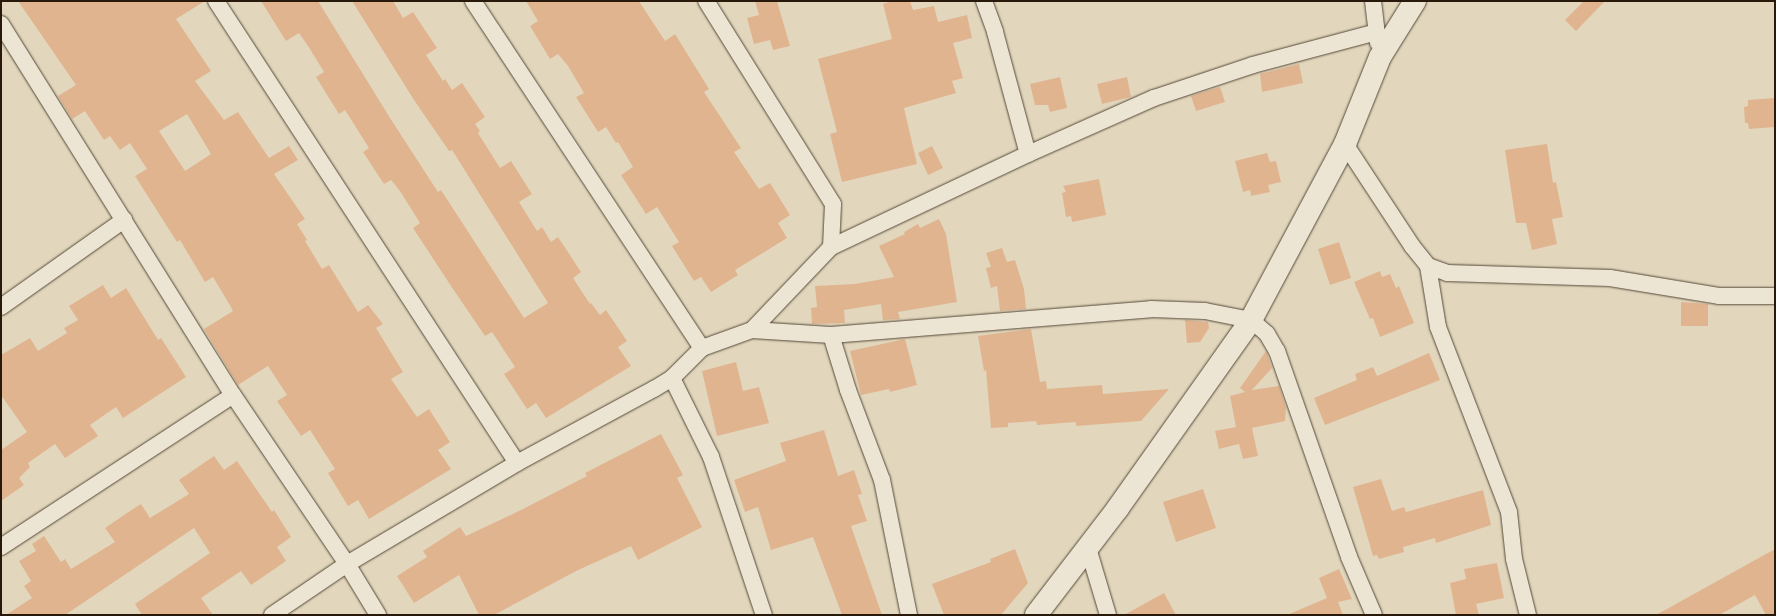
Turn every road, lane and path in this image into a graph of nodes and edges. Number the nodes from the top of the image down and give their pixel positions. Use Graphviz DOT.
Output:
graph roads {
  1 [pos="216,1"];
  2 [pos="473,1"];
  3 [pos="706,1"];
  4 [pos="984,1"];
  5 [pos="1373,1"];
  6 [pos="1416,1"];
  7 [pos="1,24"];
  8 [pos="1377,32"];
  9 [pos="1380,58"];
  10 [pos="1345,144"];
  11 [pos="1028,154"];
  12 [pos="124,220"];
  13 [pos="831,248"];
  14 [pos="1428,266"];
  15 [pos="1775,296"];
  16 [pos="1,307"];
  17 [pos="1251,320"];
  18 [pos="752,330"];
  19 [pos="831,335"];
  20 [pos="702,348"];
  21 [pos="672,378"];
  22 [pos="233,395"];
  23 [pos="517,463"];
  24 [pos="1,548"];
  25 [pos="1088,548"];
  26 [pos="347,564"];
  27 [pos="272,615"];
  28 [pos="378,615"];
  29 [pos="764,615"];
  30 [pos="909,615"];
  31 [pos="1036,615"];
  32 [pos="1108,615"];
  33 [pos="1374,615"];
  34 [pos="1528,615"];
  1 -- 23 [label="street"];
  2 -- 20 [label="street"];
  3 -- 13 [label="street"];
  4 -- 11 [label="street"];
  5 -- 8 [label="street"];
  6 -- 9 [label="street"];
  7 -- 12 [label="street"];
  8 -- 9 [label="street"];
  8 -- 11 [label="street"];
  9 -- 10 [label="street"];
  10 -- 14 [label="street"];
  10 -- 17 [label="street"];
  11 -- 13 [label="street"];
  12 -- 16 [label="street"];
  12 -- 22 [label="street"];
  13 -- 18 [label="street"];
  14 -- 15 [label="street"];
  14 -- 34 [label="street"];
  17 -- 19 [label="street"];
  17 -- 25 [label="street"];
  17 -- 33 [label="street"];
  18 -- 19 [label="street"];
  18 -- 20 [label="street"];
  19 -- 30 [label="street"];
  20 -- 21 [label="street"];
  21 -- 23 [label="street"];
  21 -- 29 [label="street"];
  22 -- 24 [label="street"];
  22 -- 26 [label="street"];
  23 -- 26 [label="street"];
  25 -- 31 [label="street"];
  25 -- 32 [label="street"];
  26 -- 27 [label="street"];
  26 -- 28 [label="street"];
}
